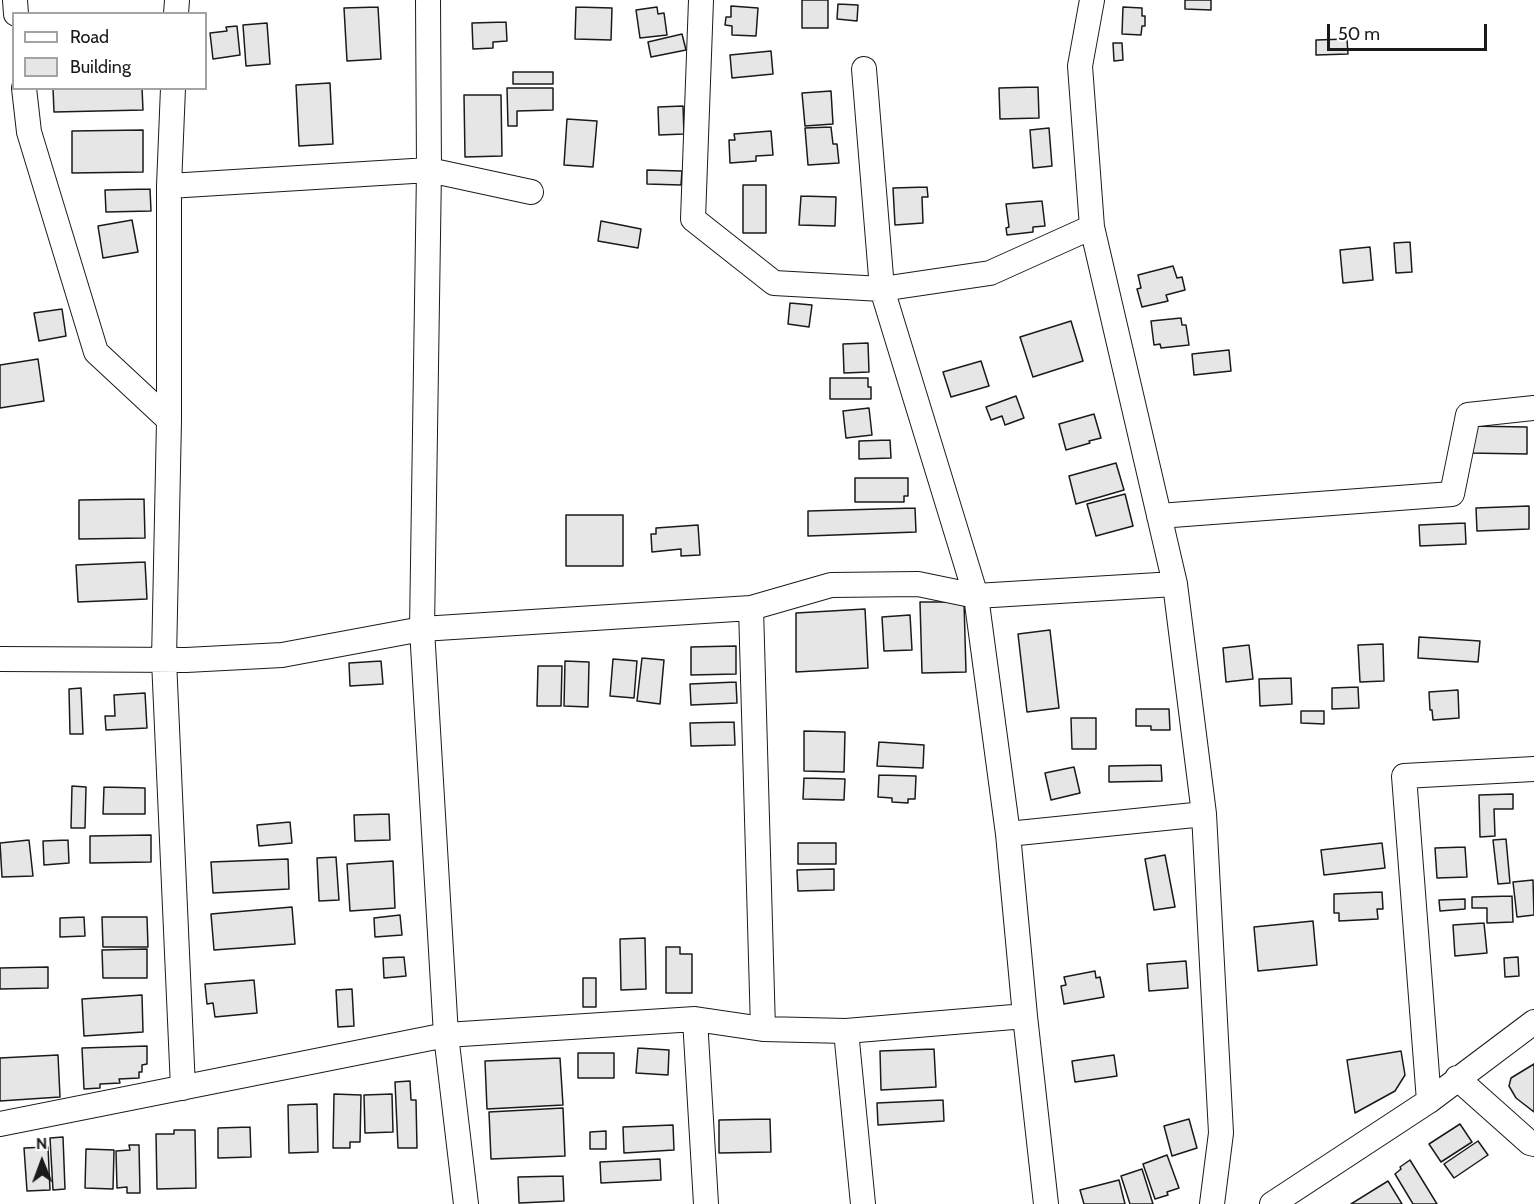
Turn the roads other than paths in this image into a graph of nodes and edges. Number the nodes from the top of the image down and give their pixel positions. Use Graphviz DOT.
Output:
graph roads {
  1 [pos="428,0"];
  2 [pos="700,0"];
  3 [pos="1092,0"];
  4 [pos="864,69"];
  5 [pos="24,90"];
  6 [pos="173,90"];
  7 [pos="429,170"];
  8 [pos="169,186"];
  9 [pos="531,192"];
  10 [pos="1092,227"];
  11 [pos="882,289"];
  12 [pos="1534,408"];
  13 [pos="168,420"];
  14 [pos="1159,516"];
  15 [pos="1174,584"];
  16 [pos="976,596"];
  17 [pos="751,608"];
  18 [pos="422,629"];
  19 [pos="0,659"];
  20 [pos="164,660"];
  21 [pos="1534,770"];
  22 [pos="1204,814"];
  23 [pos="1008,834"];
  24 [pos="1025,1016"];
  25 [pos="695,1019"];
  26 [pos="1534,1022"];
  27 [pos="763,1029"];
  28 [pos="846,1031"];
  29 [pos="446,1035"];
  30 [pos="1457,1078"];
  31 [pos="183,1088"];
  32 [pos="1429,1101"];
  33 [pos="0,1124"];
  34 [pos="1534,1144"];
  35 [pos="466,1204"];
  36 [pos="706,1204"];
  37 [pos="863,1204"];
  38 [pos="1046,1204"];
  39 [pos="1212,1204"];
  40 [pos="1272,1204"];
  1 -- 7 [label="street"];
  2 -- 11 [label="street"];
  3 -- 10 [label="street"];
  4 -- 11 [label="street"];
  5 -- 13 [label="street"];
  6 -- 8 [label="street"];
  7 -- 8 [label="street"];
  7 -- 9 [label="street"];
  7 -- 18 [label="street"];
  8 -- 13 [label="street"];
  10 -- 11 [label="street"];
  10 -- 14 [label="street"];
  11 -- 16 [label="street"];
  12 -- 14 [label="street"];
  13 -- 20 [label="street"];
  14 -- 15 [label="street"];
  15 -- 16 [label="street"];
  15 -- 22 [label="street"];
  16 -- 17 [label="street"];
  16 -- 23 [label="street"];
  17 -- 18 [label="street"];
  17 -- 27 [label="street"];
  18 -- 20 [label="street"];
  18 -- 29 [label="street"];
  19 -- 20 [label="street"];
  20 -- 31 [label="street"];
  21 -- 32 [label="street"];
  22 -- 23 [label="street"];
  22 -- 39 [label="street"];
  23 -- 24 [label="street"];
  24 -- 28 [label="street"];
  24 -- 38 [label="street"];
  25 -- 27 [label="street"];
  25 -- 29 [label="street"];
  25 -- 36 [label="street"];
  26 -- 30 [label="street"];
  27 -- 28 [label="street"];
  28 -- 37 [label="street"];
  29 -- 31 [label="street"];
  29 -- 35 [label="street"];
  30 -- 32 [label="street"];
  30 -- 34 [label="street"];
  31 -- 33 [label="street"];
  32 -- 40 [label="street"];
}
